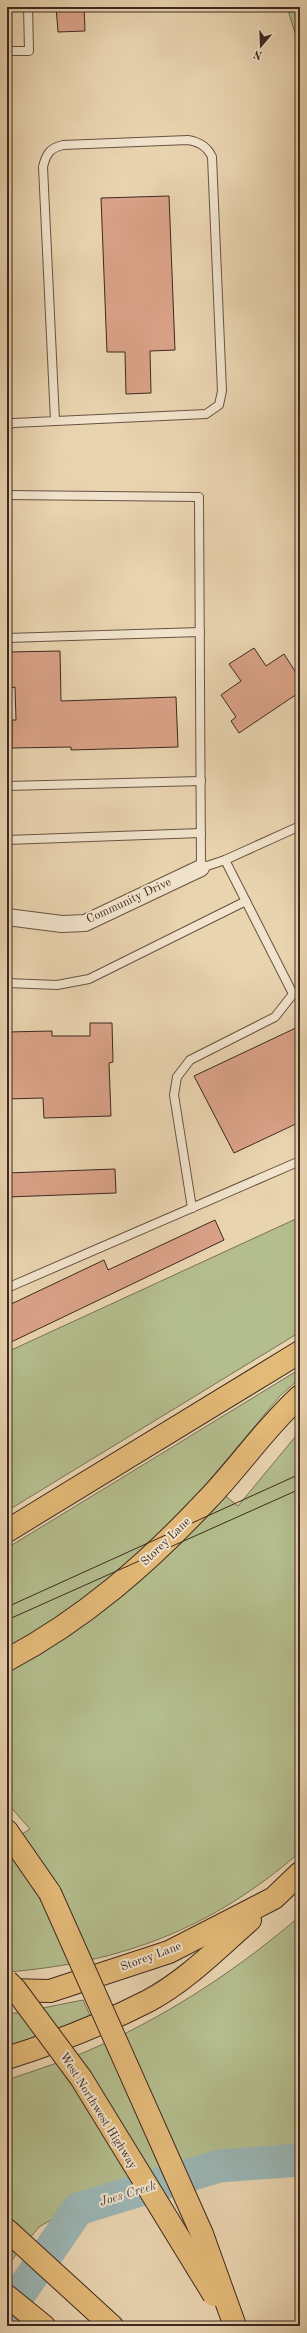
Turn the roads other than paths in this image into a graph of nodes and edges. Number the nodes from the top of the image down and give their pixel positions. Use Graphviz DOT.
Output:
graph roads {
  1 [pos="28,7"];
  2 [pos="7,51"];
  3 [pos="54,421"];
  4 [pos="7,426"];
  5 [pos="7,495"];
  6 [pos="200,632"];
  7 [pos="7,638"];
  8 [pos="201,781"];
  9 [pos="7,786"];
  10 [pos="300,826"];
  11 [pos="201,833"];
  12 [pos="7,840"];
  13 [pos="225,860"];
  14 [pos="201,868"];
  15 [pos="246,901"];
  16 [pos="7,917"];
  17 [pos="7,983"];
  18 [pos="296,994"];
  19 [pos="300,1160"];
  20 [pos="192,1208"];
  21 [pos="7,1288"];
  22 [pos="300,1352"];
  23 [pos="300,1396"];
  24 [pos="7,1531"];
  25 [pos="7,1660"];
  26 [pos="7,1832"];
  27 [pos="300,1873"];
  28 [pos="274,1898"];
  29 [pos="7,1981"];
  30 [pos="7,1990"];
  31 [pos="7,2058"];
  32 [pos="7,2230"];
  33 [pos="7,2296"];
  34 [pos="44,2326"];
  35 [pos="112,2326"];
  36 [pos="235,2326"];
  1 -- 2 [label="lane"];
  3 -- 3 [label="lane"];
  3 -- 4 [label="lane"];
  5 -- 6 [label="lane"];
  6 -- 7 [label="lane"];
  6 -- 8 [label="lane"];
  8 -- 9 [label="lane"];
  8 -- 11 [label="lane"];
  10 -- 13 [label="lane"];
  11 -- 12 [label="lane"];
  11 -- 14 [label="lane"];
  13 -- 14 [label="lane"];
  13 -- 15 [label="lane"];
  14 -- 16 [label="street, Community Drive"];
  15 -- 17 [label="lane"];
  15 -- 18 [label="lane"];
  18 -- 20 [label="lane"];
  19 -- 20 [label="lane"];
  20 -- 21 [label="lane"];
  22 -- 24 [label="main road"];
  23 -- 25 [label="main road, Storey Lane"];
  26 -- 36 [label="main road, bridge"];
  27 -- 28 [label="main road, Storey Lane"];
  28 -- 30 [label="main road, Storey Lane"];
  28 -- 31 [label="main road"];
  29 -- 36 [label="main road, West Northwest Highway, bridge"];
  32 -- 35 [label="main road"];
  33 -- 34 [label="main road"];
}
